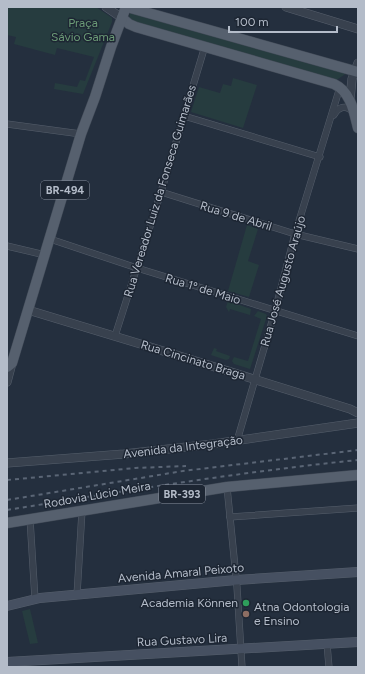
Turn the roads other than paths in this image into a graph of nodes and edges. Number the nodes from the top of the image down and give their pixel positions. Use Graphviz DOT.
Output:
graph roads {
  1 [pos="106,7"];
  2 [pos="127,7"];
  3 [pos="286,7"];
  4 [pos="296,8"];
  5 [pos="122,18"];
  6 [pos="358,29"];
  7 [pos="205,46"];
  8 [pos="357,69"];
  9 [pos="340,87"];
  10 [pos="350,99"];
  11 [pos="354,114"];
  12 [pos="184,116"];
  13 [pos="330,122"];
  14 [pos="7,124"];
  15 [pos="358,128"];
  16 [pos="81,134"];
  17 [pos="320,157"];
  18 [pos="161,192"];
  19 [pos="295,234"];
  20 [pos="50,239"];
  21 [pos="7,246"];
  22 [pos="358,249"];
  23 [pos="45,255"];
  24 [pos="137,268"];
  25 [pos="28,310"];
  26 [pos="275,311"];
  27 [pos="115,336"];
  28 [pos="358,336"];
  29 [pos="10,365"];
  30 [pos="255,379"];
  31 [pos="7,382"];
  32 [pos="350,409"];
  33 [pos="358,413"];
  34 [pos="354,424"];
  35 [pos="236,441"];
  36 [pos="7,463"];
  37 [pos="358,475"];
  38 [pos="227,488"];
  39 [pos="358,508"];
  40 [pos="82,511"];
  41 [pos="230,518"];
  42 [pos="30,519"];
  43 [pos="7,523"];
  44 [pos="358,572"];
  45 [pos="236,580"];
  46 [pos="77,595"];
  47 [pos="35,598"];
  48 [pos="7,606"];
  49 [pos="358,642"];
  50 [pos="327,644"];
  51 [pos="240,649"];
  52 [pos="7,662"];
  53 [pos="242,667"];
  54 [pos="329,667"];
  1 -- 5 [label="street"];
  2 -- 5 [label="main road, BR-494"];
  2 -- 8 [label="main road, BR-494"];
  3 -- 4 [label="street"];
  4 -- 6 [label="street"];
  5 -- 7 [label="main road"];
  5 -- 16 [label="main road, BR-494"];
  7 -- 9 [label="main road"];
  7 -- 12 [label="street, Rua Vereador Luiz da Fonseca Guimarães"];
  8 -- 10 [label="street"];
  9 -- 10 [label="main road"];
  9 -- 13 [label="street, Rua José Augusto Araújo"];
  10 -- 11 [label="main road"];
  11 -- 13 [label="street, Rua José Augusto Araújo"];
  11 -- 15 [label="main road"];
  12 -- 17 [label="street"];
  12 -- 18 [label="street, Rua Vereador Luiz da Fonseca Guimarães"];
  13 -- 17 [label="street, Rua José Augusto Araújo"];
  14 -- 16 [label="street"];
  16 -- 20 [label="main road, BR-494"];
  17 -- 19 [label="street, Rua José Augusto Araújo"];
  18 -- 19 [label="street, Rua 9 de Abril"];
  18 -- 24 [label="street, Rua Vereador Luiz da Fonseca Guimarães"];
  19 -- 22 [label="street, Rua 9 de Abril"];
  19 -- 26 [label="street, Rua José Augusto Araújo"];
  20 -- 23 [label="main road, BR-494"];
  20 -- 24 [label="street, Rua 1º de Maio"];
  21 -- 23 [label="street"];
  23 -- 25 [label="main road, BR-494"];
  24 -- 26 [label="street, Rua 1º de Maio"];
  24 -- 27 [label="street, Rua Vereador Luiz da Fonseca Guimarães"];
  25 -- 27 [label="street, Rua Cincinato Braga"];
  25 -- 29 [label="main road, BR-494"];
  26 -- 28 [label="street, Rua 1º de Maio"];
  26 -- 30 [label="street, Rua José Augusto Araújo"];
  27 -- 30 [label="street, Rua Cincinato Braga"];
  29 -- 31 [label="street"];
  30 -- 32 [label="street, Rua Cincinato Braga"];
  30 -- 35 [label="street, Rua José Augusto Araújo"];
  32 -- 33 [label="street, Rua Cincinato Braga"];
  32 -- 34 [label="street"];
  34 -- 35 [label="street, Avenida da Integração"];
  35 -- 36 [label="street, Avenida da Integração"];
  37 -- 38 [label="main road, Rodovia Lúcio Meira / BR-393"];
  38 -- 40 [label="main road, Rodovia Lúcio Meira / BR-393"];
  38 -- 41 [label="street"];
  39 -- 41 [label="street"];
  40 -- 42 [label="main road, Rodovia Lúcio Meira / BR-393"];
  40 -- 46 [label="street"];
  41 -- 45 [label="street"];
  42 -- 43 [label="main road, Rodovia Lúcio Meira / BR-393"];
  42 -- 47 [label="street"];
  44 -- 45 [label="main road, Avenida Amaral Peixoto"];
  45 -- 46 [label="main road, Avenida Amaral Peixoto"];
  45 -- 51 [label="street"];
  46 -- 47 [label="main road, Avenida Amaral Peixoto"];
  47 -- 48 [label="main road, Avenida Amaral Peixoto"];
  49 -- 50 [label="main road, Rua Gustavo Lira"];
  50 -- 51 [label="main road, Rua Gustavo Lira"];
  50 -- 54 [label="street"];
  51 -- 52 [label="main road, Rua Gustavo Lira"];
  51 -- 53 [label="street"];
}
